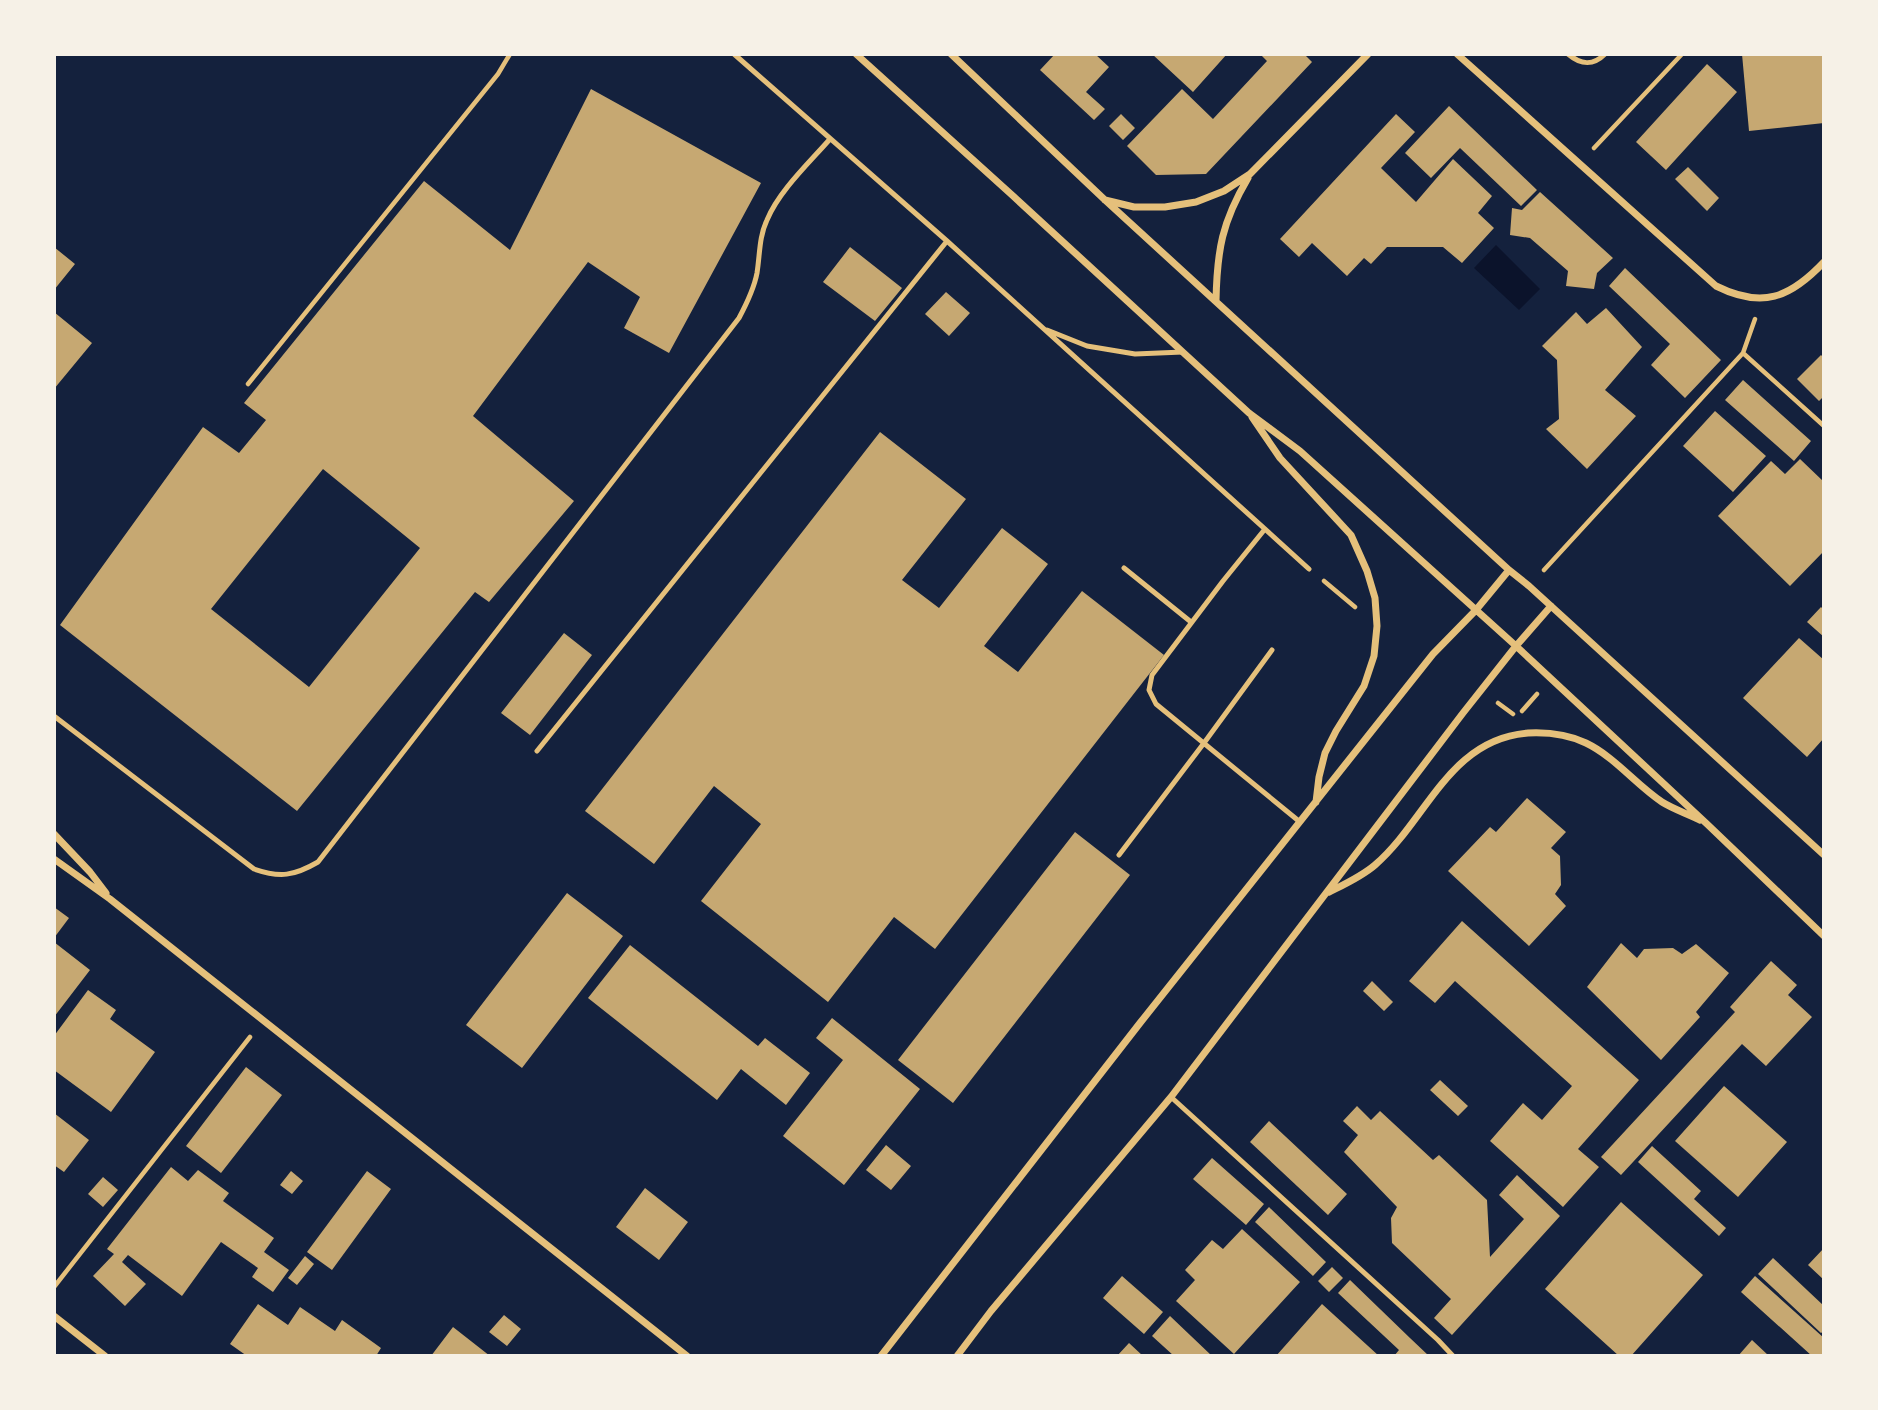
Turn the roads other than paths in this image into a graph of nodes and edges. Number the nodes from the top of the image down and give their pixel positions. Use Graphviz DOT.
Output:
graph roads {
  1 [pos="734,54"];
  2 [pos="856,54"];
  3 [pos="951,54"];
  4 [pos="1368,54"];
  5 [pos="1457,54"];
  6 [pos="1568,54"];
  7 [pos="1605,54"];
  8 [pos="830,139"];
  9 [pos="1250,174"];
  10 [pos="1105,200"];
  11 [pos="947,242"];
  12 [pos="1824,262"];
  13 [pos="1216,301"];
  14 [pos="1041,327"];
  15 [pos="1183,352"];
  16 [pos="1249,413"];
  17 [pos="1265,529"];
  18 [pos="1124,568"];
  19 [pos="1309,569"];
  20 [pos="1509,570"];
  21 [pos="1550,606"];
  22 [pos="1476,610"];
  23 [pos="1191,622"];
  24 [pos="1516,646"];
  25 [pos="1272,650"];
  26 [pos="54,716"];
  27 [pos="1204,743"];
  28 [pos="537,751"];
  29 [pos="1316,802"];
  30 [pos="1300,822"];
  31 [pos="1707,824"];
  32 [pos="54,834"];
  33 [pos="1822,852"];
  34 [pos="1119,855"];
  35 [pos="54,859"];
  36 [pos="1328,892"];
  37 [pos="110,899"];
  38 [pos="1824,936"];
  39 [pos="1171,1097"];
  40 [pos="54,1316"];
  41 [pos="106,1356"];
  42 [pos="687,1356"];
  43 [pos="881,1356"];
  44 [pos="957,1356"];
  45 [pos="1453,1356"];
  1 -- 8 [label="lane"];
  2 -- 15 [label="street"];
  3 -- 10 [label="street"];
  4 -- 9 [label="street"];
  5 -- 12 [label="street"];
  6 -- 7 [label="lane"];
  8 -- 11 [label="lane"];
  8 -- 26 [label="lane"];
  9 -- 10 [label="street"];
  9 -- 13 [label="street"];
  10 -- 13 [label="street"];
  11 -- 14 [label="lane"];
  11 -- 28 [label="lane"];
  13 -- 20 [label="street"];
  14 -- 15 [label="lane"];
  14 -- 17 [label="lane"];
  15 -- 16 [label="street"];
  16 -- 22 [label="street"];
  16 -- 29 [label="street"];
  17 -- 19 [label="lane"];
  17 -- 23 [label="lane"];
  18 -- 23 [label="lane"];
  20 -- 21 [label="street"];
  20 -- 22 [label="street"];
  21 -- 24 [label="street"];
  21 -- 33 [label="street"];
  22 -- 24 [label="street"];
  22 -- 29 [label="street"];
  23 -- 27 [label="lane"];
  24 -- 31 [label="street"];
  24 -- 36 [label="street"];
  25 -- 27 [label="lane"];
  27 -- 30 [label="lane"];
  27 -- 34 [label="lane"];
  29 -- 30 [label="street"];
  30 -- 43 [label="street"];
  31 -- 36 [label="street"];
  31 -- 38 [label="street"];
  32 -- 37 [label="street"];
  35 -- 37 [label="street"];
  36 -- 39 [label="street"];
  37 -- 42 [label="street"];
  39 -- 44 [label="street"];
  39 -- 45 [label="lane"];
  40 -- 41 [label="street"];
}
